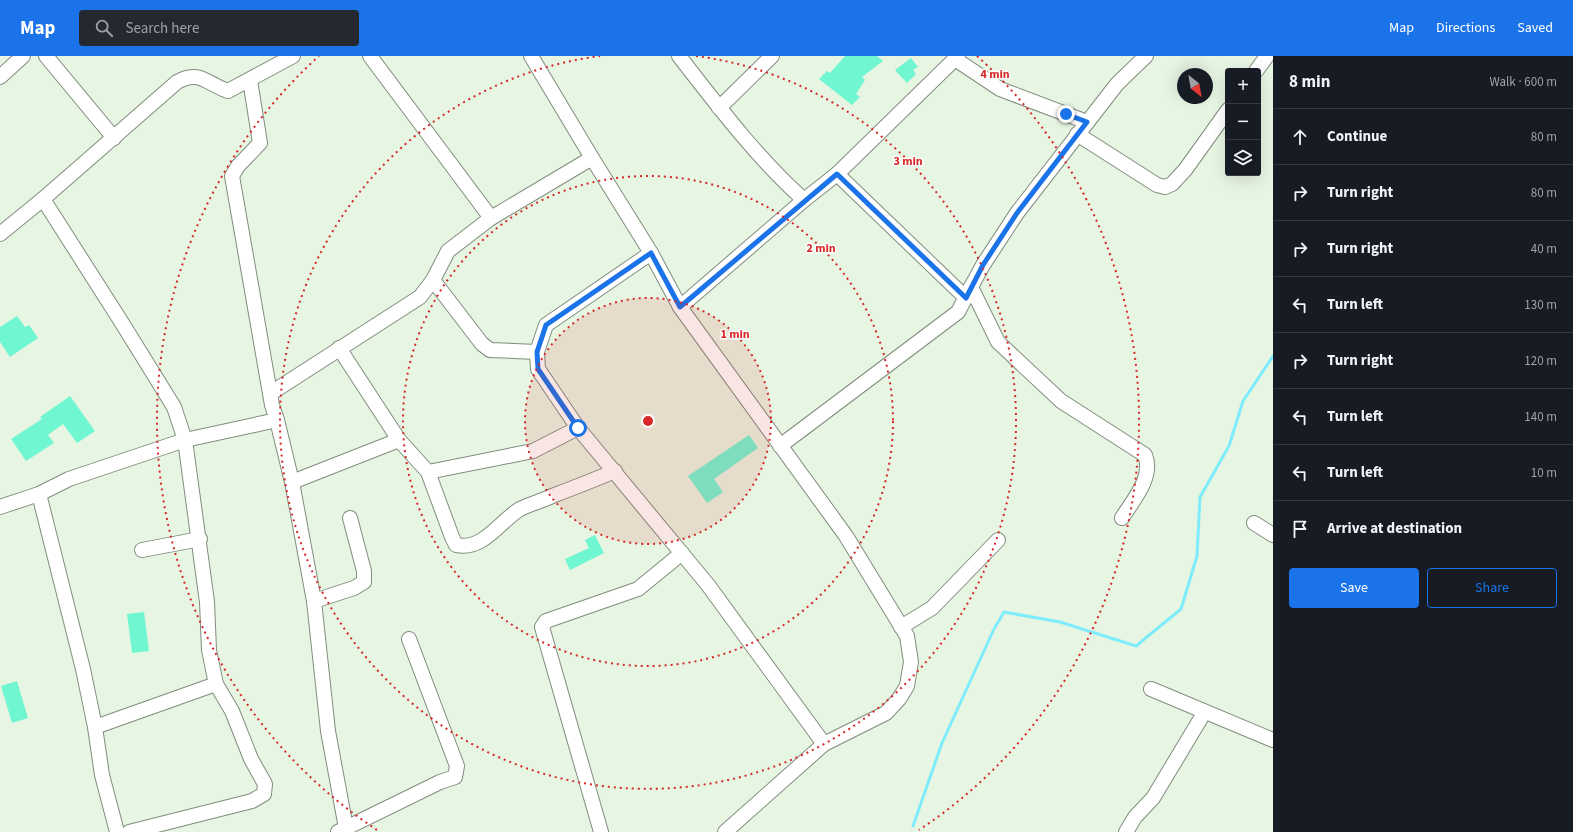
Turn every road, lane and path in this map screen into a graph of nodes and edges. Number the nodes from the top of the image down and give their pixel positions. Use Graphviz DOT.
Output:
graph roads {
  1 [pos="24,56"];
  2 [pos="46,56"];
  3 [pos="293,56"];
  4 [pos="370,56"];
  5 [pos="531,56"];
  6 [pos="679,56"];
  7 [pos="772,56"];
  8 [pos="1146,56"];
  9 [pos="1267,56"];
  10 [pos="956,57"];
  11 [pos="1258,68"];
  12 [pos="0,77"];
  13 [pos="250,80"];
  14 [pos="719,108"];
  15 [pos="1225,114"];
  16 [pos="1087,122"];
  17 [pos="1077,134"];
  18 [pos="114,138"];
  19 [pos="592,158"];
  20 [pos="837,174"];
  21 [pos="43,199"];
  22 [pos="804,200"];
  23 [pos="491,218"];
  24 [pos="0,234"];
  25 [pos="651,253"];
  26 [pos="433,280"];
  27 [pos="969,292"];
  28 [pos="680,307"];
  29 [pos="339,348"];
  30 [pos="537,352"];
  31 [pos="271,393"];
  32 [pos="277,420"];
  33 [pos="578,428"];
  34 [pos="184,440"];
  35 [pos="399,440"];
  36 [pos="780,446"];
  37 [pos="615,471"];
  38 [pos="428,472"];
  39 [pos="292,482"];
  40 [pos="39,494"];
  41 [pos="0,507"];
  42 [pos="350,518"];
  43 [pos="1122,518"];
  44 [pos="1254,523"];
  45 [pos="1273,535"];
  46 [pos="200,539"];
  47 [pos="998,540"];
  48 [pos="142,550"];
  49 [pos="682,553"];
  50 [pos="314,601"];
  51 [pos="901,627"];
  52 [pos="409,639"];
  53 [pos="216,684"];
  54 [pos="1151,689"];
  55 [pos="1204,713"];
  56 [pos="95,727"];
  57 [pos="1273,740"];
  58 [pos="824,744"];
  59 [pos="342,830"];
  60 [pos="117,832"];
  61 [pos="129,832"];
  62 [pos="601,832"];
  63 [pos="725,832"];
  64 [pos="1126,832"];
  1 -- 12 [label="street"];
  2 -- 18 [label="street"];
  3 -- 13 [label="street"];
  4 -- 23 [label="street"];
  5 -- 19 [label="street"];
  6 -- 14 [label="street"];
  7 -- 14 [label="street"];
  8 -- 16 [label="street"];
  9 -- 11 [label="street"];
  10 -- 16 [label="street"];
  10 -- 20 [label="street"];
  13 -- 18 [label="street"];
  13 -- 31 [label="street"];
  14 -- 22 [label="street"];
  15 -- 17 [label="street"];
  16 -- 17 [label="street"];
  17 -- 27 [label="street"];
  18 -- 21 [label="street"];
  19 -- 23 [label="street"];
  19 -- 25 [label="street"];
  20 -- 22 [label="street"];
  20 -- 27 [label="street"];
  21 -- 24 [label="street"];
  21 -- 34 [label="street"];
  22 -- 28 [label="street"];
  23 -- 26 [label="street"];
  25 -- 28 [label="street"];
  25 -- 30 [label="street"];
  26 -- 29 [label="street"];
  26 -- 30 [label="street"];
  27 -- 36 [label="street"];
  27 -- 43 [label="street"];
  28 -- 36 [label="street"];
  29 -- 31 [label="street"];
  29 -- 35 [label="street"];
  30 -- 33 [label="street"];
  31 -- 32 [label="street"];
  32 -- 34 [label="street"];
  32 -- 39 [label="street"];
  33 -- 37 [label="street"];
  33 -- 38 [label="street"];
  34 -- 40 [label="street"];
  34 -- 46 [label="street"];
  35 -- 38 [label="street"];
  35 -- 39 [label="street"];
  36 -- 51 [label="street"];
  37 -- 38 [label="street"];
  37 -- 49 [label="street"];
  39 -- 50 [label="street"];
  40 -- 41 [label="street"];
  40 -- 56 [label="street"];
  42 -- 50 [label="street"];
  44 -- 45 [label="street"];
  46 -- 48 [label="street"];
  46 -- 53 [label="street"];
  47 -- 51 [label="street"];
  49 -- 58 [label="street"];
  49 -- 62 [label="street"];
  50 -- 59 [label="street"];
  51 -- 58 [label="street"];
  52 -- 59 [label="street"];
  53 -- 56 [label="street"];
  53 -- 61 [label="street"];
  54 -- 55 [label="street"];
  55 -- 57 [label="street"];
  55 -- 64 [label="street"];
  56 -- 60 [label="street"];
  58 -- 63 [label="street"];
}
